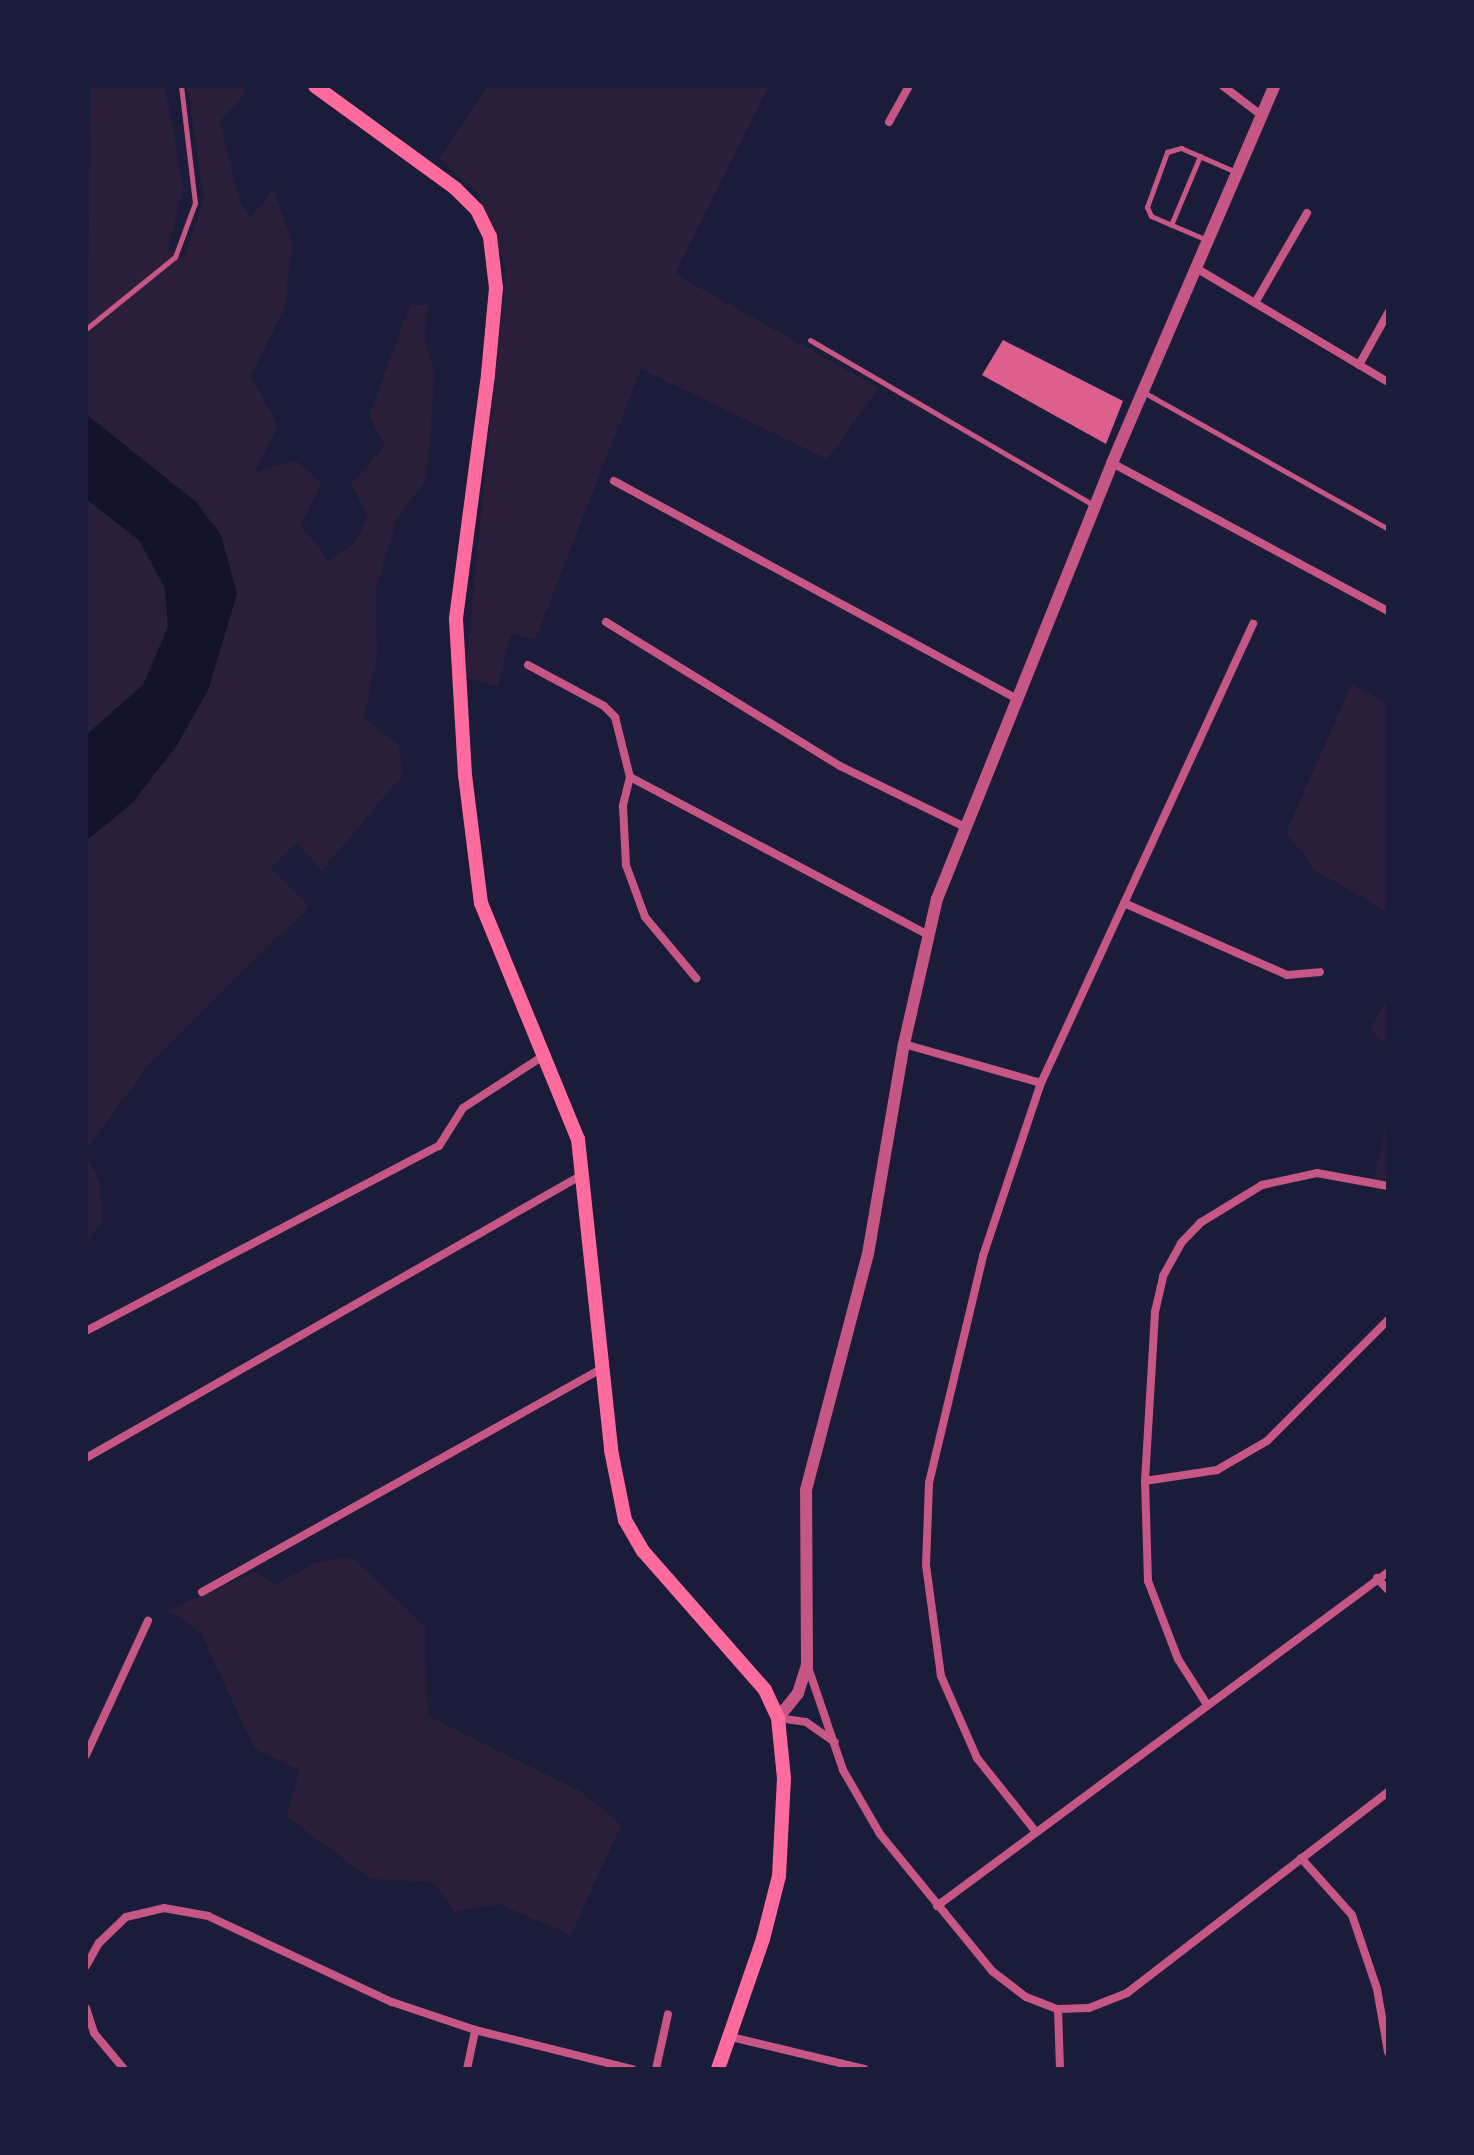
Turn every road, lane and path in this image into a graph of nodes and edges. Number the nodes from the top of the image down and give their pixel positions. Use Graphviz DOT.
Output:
graph roads {
  1 [pos="181,86"];
  2 [pos="315,86"];
  3 [pos="909,86"];
  4 [pos="1223,86"];
  5 [pos="1274,86"];
  6 [pos="1261,115"];
  7 [pos="889,122"];
  8 [pos="1200,156"];
  9 [pos="1237,173"];
  10 [pos="1307,213"];
  11 [pos="1171,225"];
  12 [pos="1208,241"];
  13 [pos="1196,268"];
  14 [pos="1255,303"];
  15 [pos="1388,313"];
  16 [pos="86,329"];
  17 [pos="810,340"];
  18 [pos="1359,365"];
  19 [pos="1388,382"];
  20 [pos="1144,392"];
  21 [pos="1112,463"];
  22 [pos="614,481"];
  23 [pos="1095,506"];
  24 [pos="1388,529"];
  25 [pos="1388,611"];
  26 [pos="606,622"];
  27 [pos="1253,624"];
  28 [pos="528,665"];
  29 [pos="1019,700"];
  30 [pos="630,777"];
  31 [pos="963,826"];
  32 [pos="1124,903"];
  33 [pos="928,935"];
  34 [pos="1320,972"];
  35 [pos="696,978"];
  36 [pos="904,1044"];
  37 [pos="546,1054"];
  38 [pos="1041,1083"];
  39 [pos="585,1174"];
  40 [pos="1388,1186"];
  41 [pos="1388,1320"];
  42 [pos="86,1331"];
  43 [pos="601,1369"];
  44 [pos="86,1458"];
  45 [pos="1145,1481"];
  46 [pos="1388,1572"];
  47 [pos="1377,1578"];
  48 [pos="1388,1590"];
  49 [pos="202,1592"];
  50 [pos="148,1621"];
  51 [pos="807,1666"];
  52 [pos="1206,1703"];
  53 [pos="778,1718"];
  54 [pos="835,1743"];
  55 [pos="86,1755"];
  56 [pos="1388,1792"];
  57 [pos="1036,1832"];
  58 [pos="1301,1858"];
  59 [pos="937,1906"];
  60 [pos="86,1966"];
  61 [pos="86,2008"];
  62 [pos="1058,2009"];
  63 [pos="668,2014"];
  64 [pos="475,2030"];
  65 [pos="731,2037"];
  66 [pos="1388,2052"];
  67 [pos="124,2069"];
  68 [pos="467,2069"];
  69 [pos="632,2069"];
  70 [pos="656,2069"];
  71 [pos="718,2069"];
  72 [pos="864,2069"];
  73 [pos="1060,2069"];
  1 -- 16 [label="lane"];
  2 -- 37 [label="main road"];
  3 -- 7 [label="street"];
  4 -- 6 [label="street"];
  5 -- 6 [label="street"];
  6 -- 9 [label="street"];
  8 -- 9 [label="lane"];
  8 -- 11 [label="lane"];
  8 -- 11 [label="lane"];
  9 -- 12 [label="street"];
  10 -- 14 [label="street"];
  11 -- 12 [label="lane"];
  12 -- 13 [label="street"];
  13 -- 14 [label="street"];
  13 -- 20 [label="street"];
  14 -- 18 [label="street"];
  15 -- 18 [label="street"];
  17 -- 23 [label="lane"];
  18 -- 19 [label="street"];
  20 -- 21 [label="street"];
  20 -- 24 [label="lane"];
  21 -- 23 [label="street"];
  21 -- 25 [label="street"];
  22 -- 29 [label="street"];
  23 -- 29 [label="street"];
  26 -- 31 [label="street"];
  27 -- 32 [label="street"];
  28 -- 30 [label="street"];
  29 -- 31 [label="street"];
  30 -- 33 [label="street"];
  30 -- 35 [label="street"];
  31 -- 33 [label="street"];
  32 -- 34 [label="street"];
  32 -- 38 [label="street"];
  33 -- 36 [label="street"];
  36 -- 38 [label="street"];
  36 -- 51 [label="street"];
  37 -- 39 [label="main road"];
  37 -- 42 [label="street"];
  38 -- 57 [label="street"];
  39 -- 43 [label="main road"];
  39 -- 44 [label="street"];
  40 -- 45 [label="street"];
  41 -- 45 [label="street"];
  43 -- 49 [label="street"];
  43 -- 53 [label="main road"];
  45 -- 52 [label="street"];
  46 -- 47 [label="street"];
  47 -- 48 [label="street"];
  47 -- 52 [label="street"];
  50 -- 55 [label="street"];
  51 -- 53 [label="street"];
  51 -- 54 [label="street"];
  52 -- 57 [label="street"];
  53 -- 54 [label="street"];
  53 -- 65 [label="main road"];
  54 -- 59 [label="street"];
  56 -- 58 [label="street"];
  57 -- 59 [label="street"];
  58 -- 62 [label="street"];
  58 -- 66 [label="street"];
  59 -- 62 [label="street"];
  60 -- 64 [label="street"];
  61 -- 67 [label="street"];
  62 -- 73 [label="street"];
  63 -- 70 [label="street"];
  64 -- 68 [label="street"];
  64 -- 69 [label="street"];
  65 -- 71 [label="main road"];
  65 -- 72 [label="street"];
}
